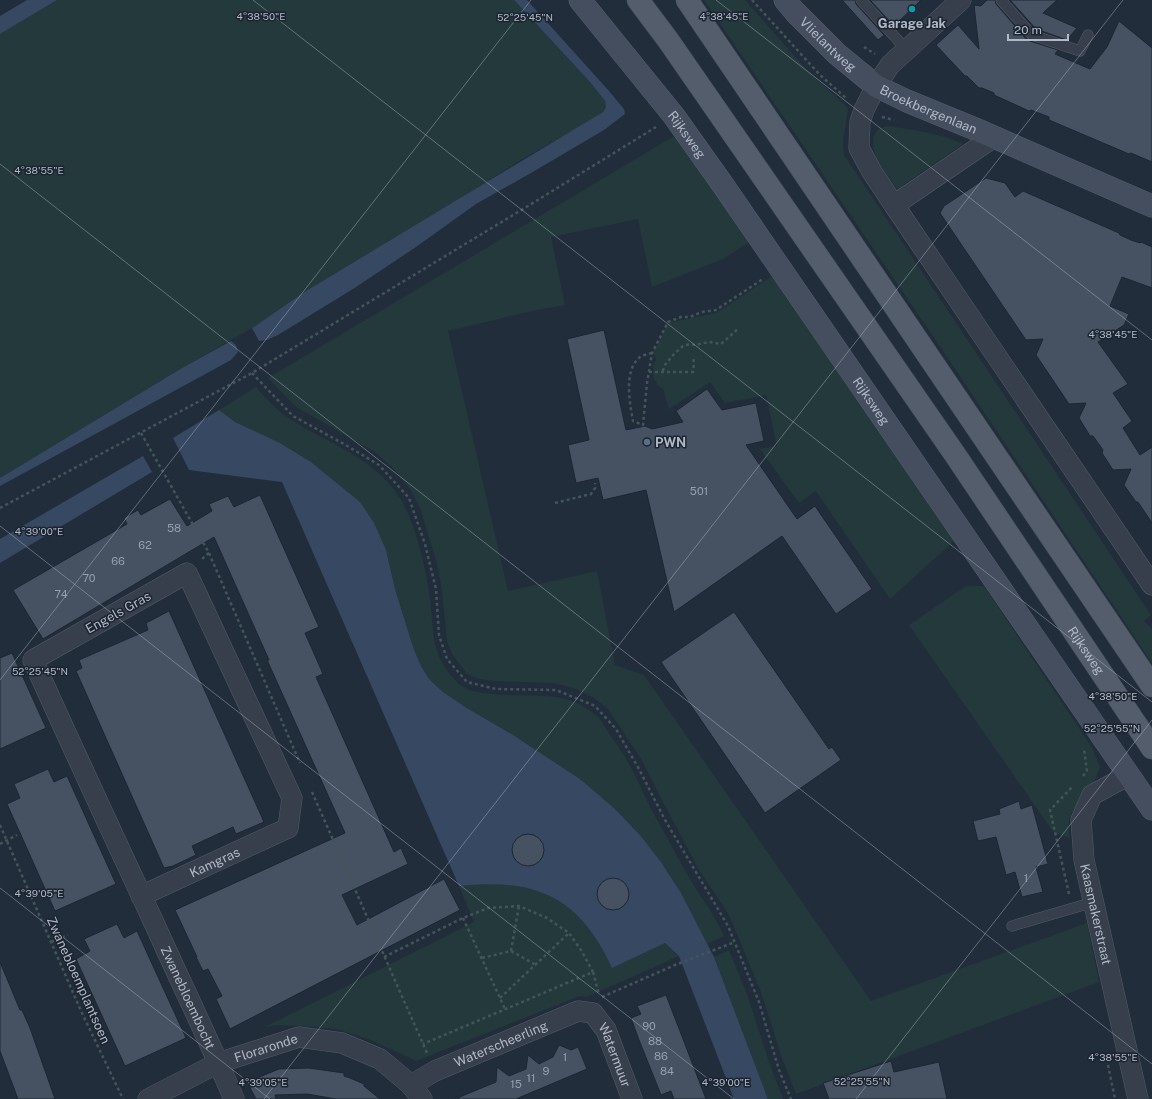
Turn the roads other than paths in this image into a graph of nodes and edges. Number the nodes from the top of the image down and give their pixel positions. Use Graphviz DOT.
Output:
graph roads {
  1 [pos="580,0"];
  2 [pos="638,0"];
  3 [pos="687,0"];
  4 [pos="785,0"];
  5 [pos="861,0"];
  6 [pos="961,0"];
  7 [pos="1001,0"];
  8 [pos="1088,36"];
  9 [pos="907,50"];
  10 [pos="876,86"];
  11 [pos="994,137"];
  12 [pos="894,204"];
  13 [pos="1152,206"];
  14 [pos="1152,585"];
  15 [pos="1152,686"];
  16 [pos="1152,748"];
  17 [pos="1129,775"];
  18 [pos="1152,809"];
  19 [pos="288,828"];
  20 [pos="142,896"];
  21 [pos="1094,902"];
  22 [pos="1012,926"];
  23 [pos="594,1013"];
  24 [pos="218,1063"];
  25 [pos="416,1092"];
  26 [pos="148,1099"];
  27 [pos="234,1099"];
  28 [pos="632,1099"];
  29 [pos="1138,1099"];
  1 -- 17 [label="street, Rijksweg"];
  2 -- 16 [label="main road, Rijksweg"];
  3 -- 15 [label="main road"];
  4 -- 10 [label="street, Vlielantweg"];
  5 -- 9 [label="lane"];
  6 -- 9 [label="street"];
  7 -- 8 [label="lane"];
  9 -- 10 [label="street"];
  10 -- 11 [label="street, Broekbergenlaan"];
  10 -- 12 [label="street, Broekbergenlaan"];
  11 -- 12 [label="street, Broekbergenlaan"];
  11 -- 13 [label="street, Broekbergenlaan"];
  12 -- 14 [label="street"];
  17 -- 18 [label="street, Rijksweg"];
  17 -- 21 [label="street, Kaasmakerstraat"];
  19 -- 20 [label="street, Kamgras"];
  19 -- 20 [label="street, Engels Gras"];
  20 -- 24 [label="street, Zwanebloembocht"];
  21 -- 22 [label="lane"];
  21 -- 29 [label="street, Kaasmakerstraat"];
  23 -- 25 [label="street, Waterscheerling"];
  23 -- 28 [label="street, Watermuur"];
  24 -- 25 [label="street, Floraronde"];
  24 -- 26 [label="street, Floraronde"];
  24 -- 27 [label="street, Zwanebloembocht"];
}
